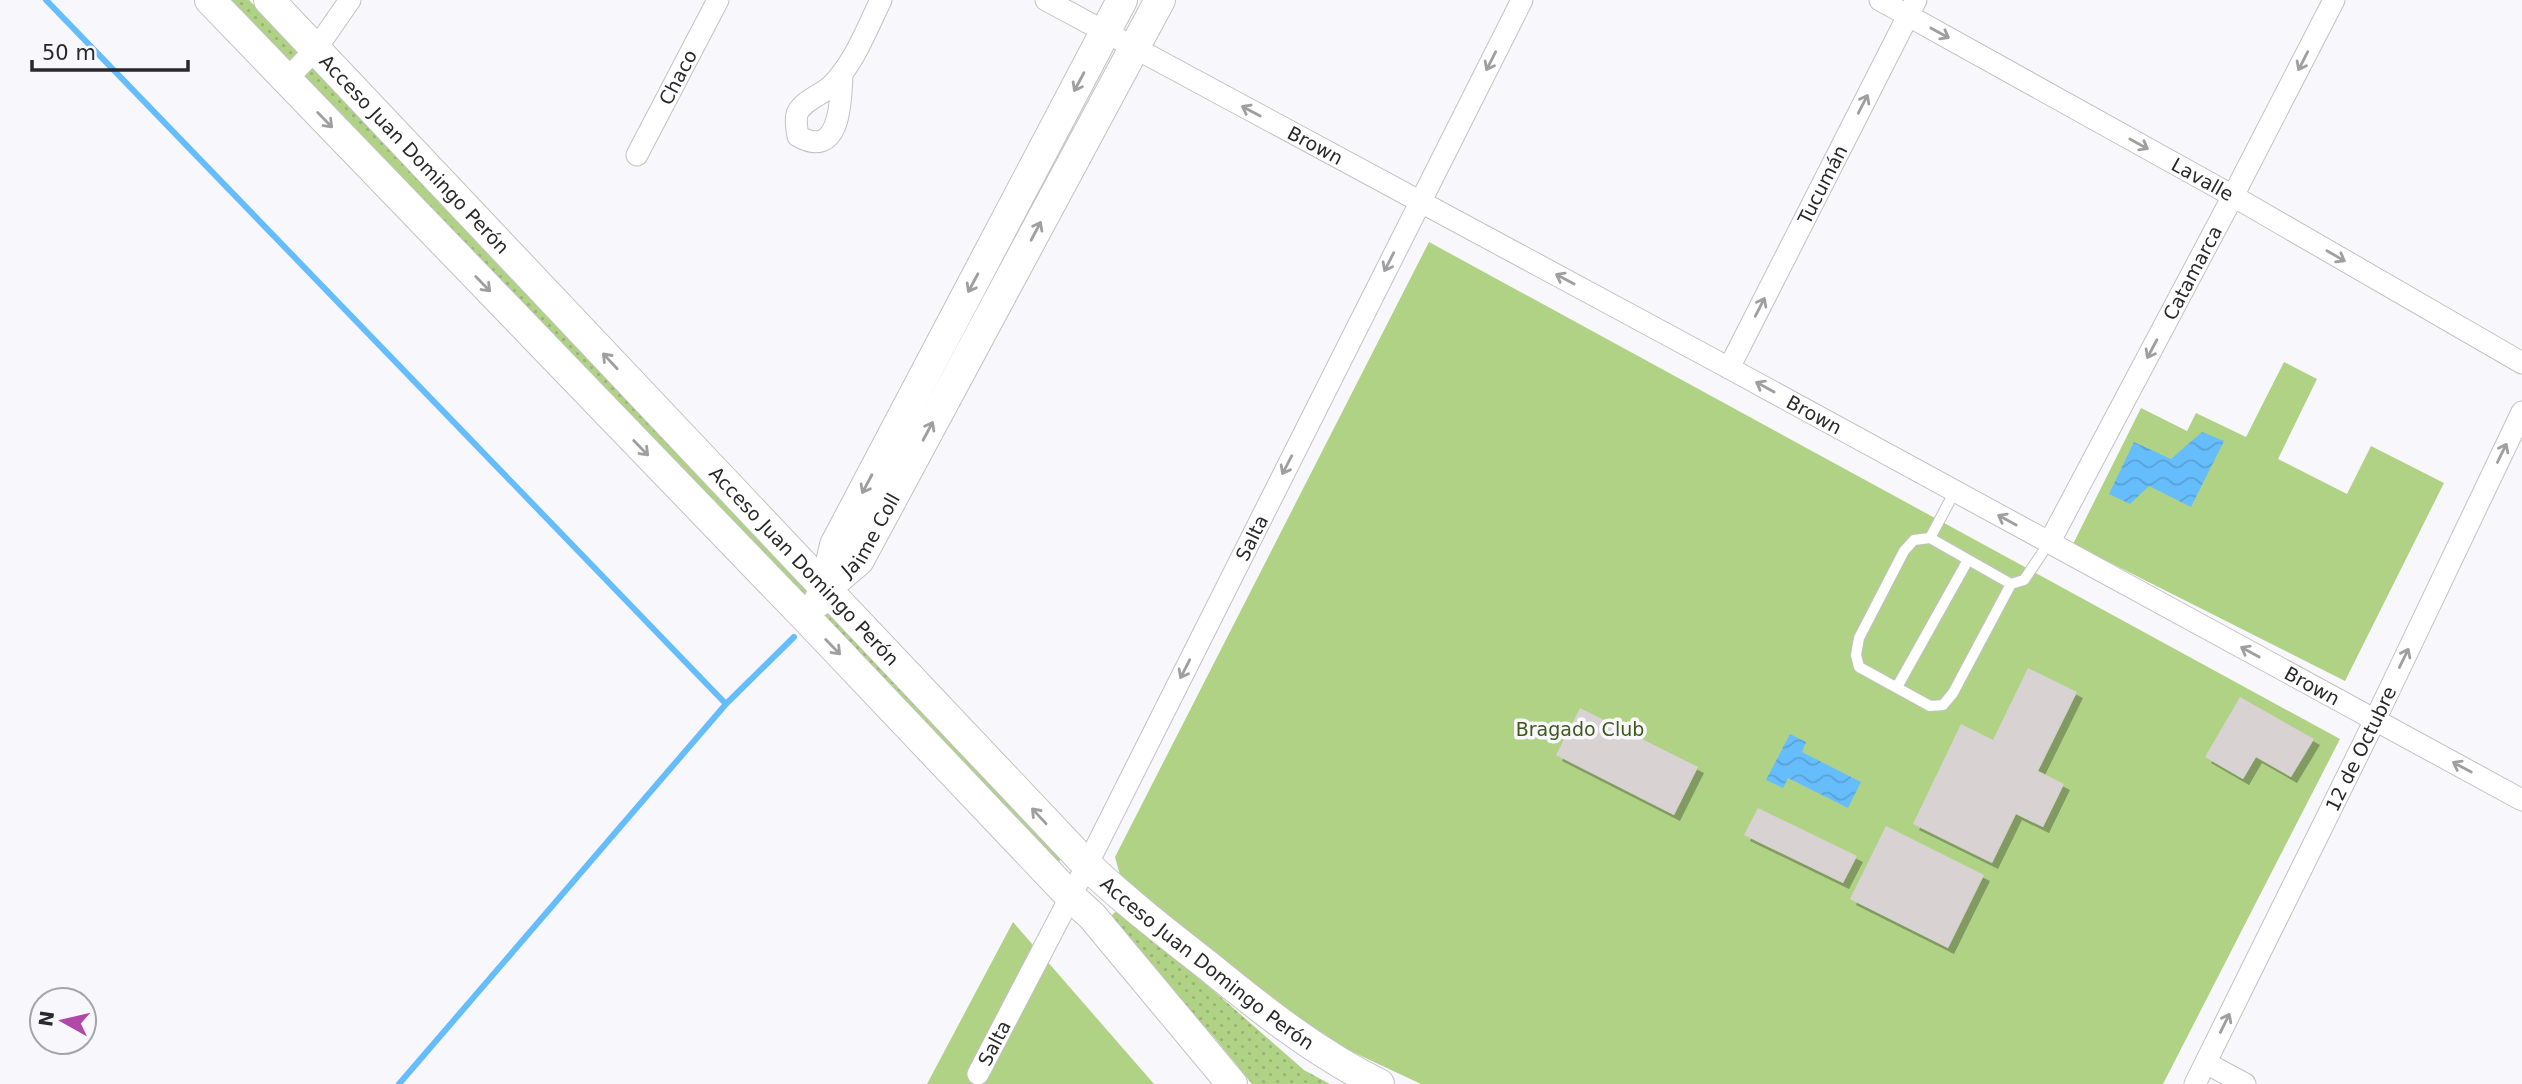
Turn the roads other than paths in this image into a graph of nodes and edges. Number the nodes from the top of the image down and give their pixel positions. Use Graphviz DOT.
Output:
graph roads {
  1 [pos="211,0"];
  2 [pos="269,0"];
  3 [pos="350,0"];
  4 [pos="718,0"];
  5 [pos="881,0"];
  6 [pos="1046,0"];
  7 [pos="1122,0"];
  8 [pos="1160,0"];
  9 [pos="1522,0"];
  10 [pos="1880,0"];
  11 [pos="2334,0"];
  12 [pos="1912,8"];
  13 [pos="1105,33"];
  14 [pos="316,49"];
  15 [pos="1134,49"];
  16 [pos="842,73"];
  17 [pos="286,79"];
  18 [pos="637,155"];
  19 [pos="2234,196"];
  20 [pos="1420,201"];
  21 [pos="2522,363"];
  22 [pos="1729,368"];
  23 [pos="2522,412"];
  24 [pos="1955,491"];
  25 [pos="1930,538"];
  26 [pos="2049,543"];
  27 [pos="1968,560"];
  28 [pos="2011,584"];
  29 [pos="825,589"];
  30 [pos="808,621"];
  31 [pos="1897,687"];
  32 [pos="2375,720"];
  33 [pos="2522,800"];
  34 [pos="1087,865"];
  35 [pos="1070,896"];
  36 [pos="2206,1063"];
  37 [pos="978,1074"];
  38 [pos="1232,1084"];
  39 [pos="1379,1084"];
  40 [pos="2195,1084"];
  41 [pos="2245,1084"];
  1 -- 17 [label="main road, Acceso Juan Domingo Perón"];
  2 -- 14 [label="main road, Acceso Juan Domingo Perón"];
  3 -- 14 [label="street"];
  4 -- 18 [label="street, Chaco"];
  5 -- 16 [label="street"];
  6 -- 13 [label="street, Brown"];
  7 -- 13 [label="main road, Jaime Coll"];
  8 -- 15 [label="main road, Jaime Coll"];
  9 -- 20 [label="street, Salta, one-way"];
  10 -- 12 [label="street, Lavalle"];
  11 -- 19 [label="street, Catamarca, one-way"];
  12 -- 19 [label="street, Lavalle, one-way"];
  22 -- 12 [label="street, Tucumán, one-way"];
  13 -- 15 [label="street, Brown"];
  13 -- 29 [label="main road, Jaime Coll, one-way"];
  14 -- 17 [label="street"];
  29 -- 14 [label="main road, Acceso Juan Domingo Perón, one-way"];
  20 -- 15 [label="street, Brown, one-way"];
  29 -- 15 [label="main road, Jaime Coll, one-way"];
  17 -- 30 [label="main road, Acceso Juan Domingo Perón, one-way"];
  19 -- 21 [label="street, Lavalle, one-way"];
  19 -- 26 [label="street, Catamarca, one-way"];
  22 -- 20 [label="street, Brown, one-way"];
  20 -- 34 [label="street, Salta, one-way"];
  24 -- 22 [label="street, Brown, one-way"];
  32 -- 23 [label="street, 12 de Octubre, one-way"];
  24 -- 25 [label="lane"];
  26 -- 24 [label="street, Brown, one-way"];
  25 -- 27 [label="lane"];
  25 -- 31 [label="lane"];
  26 -- 28 [label="lane"];
  32 -- 26 [label="street, Brown, one-way"];
  27 -- 28 [label="lane"];
  27 -- 31 [label="lane"];
  28 -- 31 [label="lane"];
  29 -- 30 [label="main road"];
  34 -- 29 [label="main road, Acceso Juan Domingo Perón, one-way"];
  30 -- 35 [label="main road, Acceso Juan Domingo Perón, one-way"];
  33 -- 32 [label="street, Brown, one-way"];
  36 -- 32 [label="street, 12 de Octubre, one-way"];
  34 -- 35 [label="street, Salta"];
  34 -- 39 [label="main road, Acceso Juan Domingo Perón"];
  35 -- 37 [label="street, Salta"];
  35 -- 38 [label="main road, Acceso Juan Domingo Perón"];
  36 -- 40 [label="street, 12 de Octubre"];
  36 -- 41 [label="street"];
}
